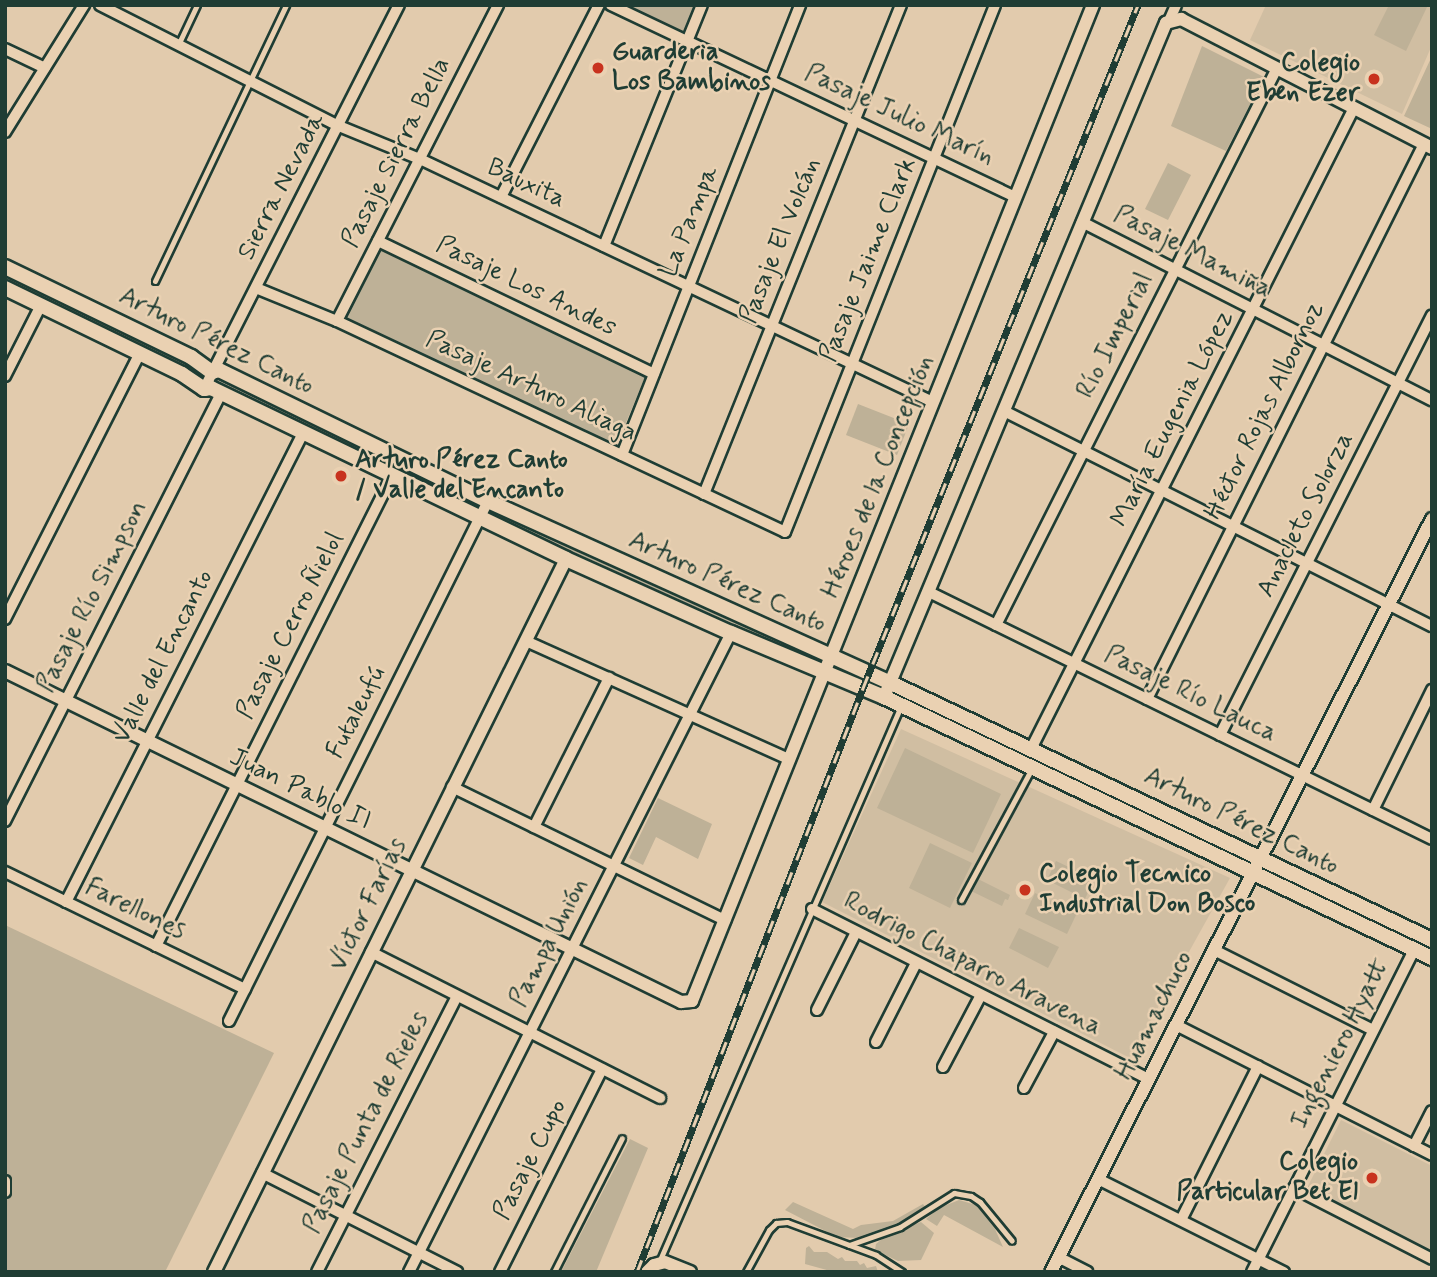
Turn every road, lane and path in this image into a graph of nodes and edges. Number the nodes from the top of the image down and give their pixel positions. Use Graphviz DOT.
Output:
graph roads {
  1 [pos="84,5"];
  2 [pos="100,5"];
  3 [pos="197,5"];
  4 [pos="286,5"];
  5 [pos="400,5"];
  6 [pos="498,5"];
  7 [pos="599,5"];
  8 [pos="611,5"];
  9 [pos="702,5"];
  10 [pos="800,5"];
  11 [pos="901,5"];
  12 [pos="995,5"];
  13 [pos="1093,5"];
  14 [pos="1176,5"];
  15 [pos="1169,21"];
  16 [pos="687,41"];
  17 [pos="179,43"];
  18 [pos="5,49"];
  19 [pos="45,68"];
  20 [pos="1277,68"];
  21 [pos="251,79"];
  22 [pos="770,80"];
  23 [pos="1354,108"];
  24 [pos="854,120"];
  25 [pos="339,125"];
  26 [pos="5,132"];
  27 [pos="1428,146"];
  28 [pos="934,158"];
  29 [pos="420,159"];
  30 [pos="501,197"];
  31 [pos="1016,197"];
  32 [pos="1082,222"];
  33 [pos="378,242"];
  34 [pos="604,246"];
  35 [pos="5,267"];
  36 [pos="1175,270"];
  37 [pos="155,281"];
  38 [pos="688,286"];
  39 [pos="5,288"];
  40 [pos="256,288"];
  41 [pos="41,305"];
  42 [pos="1253,309"];
  43 [pos="1432,316"];
  44 [pos="337,321"];
  45 [pos="771,325"];
  46 [pos="1324,345"];
  47 [pos="140,353"];
  48 [pos="852,363"];
  49 [pos="212,372"];
  50 [pos="654,374"];
  51 [pos="5,376"];
  52 [pos="1398,383"];
  53 [pos="204,389"];
  54 [pos="221,393"];
  55 [pos="1432,400"];
  56 [pos="933,402"];
  57 [pos="1004,411"];
  58 [pos="303,433"];
  59 [pos="1083,451"];
  60 [pos="622,455"];
  61 [pos="392,476"];
  62 [pos="1162,491"];
  63 [pos="704,494"];
  64 [pos="488,501"];
  65 [pos="480,519"];
  66 [pos="1432,519"];
  67 [pos="1233,526"];
  68 [pos="785,532"];
  69 [pos="566,559"];
  70 [pos="1307,563"];
  71 [pos="929,592"];
  72 [pos="1389,605"];
  73 [pos="5,619"];
  74 [pos="996,625"];
  75 [pos="1432,626"];
  76 [pos="731,633"];
  77 [pos="526,641"];
  78 [pos="831,657"];
  79 [pos="1075,664"];
  80 [pos="5,671"];
  81 [pos="824,673"];
  82 [pos="608,678"];
  83 [pos="891,682"];
  84 [pos="908,690"];
  85 [pos="1432,690"];
  86 [pos="884,697"];
  87 [pos="1147,699"];
  88 [pos="66,701"];
  89 [pos="901,705"];
  90 [pos="690,715"];
  91 [pos="1220,735"];
  92 [pos="148,741"];
  93 [pos="1031,749"];
  94 [pos="789,759"];
  95 [pos="1033,768"];
  96 [pos="1303,775"];
  97 [pos="237,785"];
  98 [pos="452,787"];
  99 [pos="1373,810"];
  100 [pos="5,821"];
  101 [pos="534,827"];
  102 [pos="326,828"];
  103 [pos="1432,839"];
  104 [pos="1261,859"];
  105 [pos="614,866"];
  106 [pos="411,870"];
  107 [pos="5,872"];
  108 [pos="1253,873"];
  109 [pos="961,900"];
  110 [pos="66,902"];
  111 [pos="812,909"];
  112 [pos="725,920"];
  113 [pos="856,932"];
  114 [pos="1432,940"];
  115 [pos="156,946"];
  116 [pos="573,949"];
  117 [pos="1214,950"];
  118 [pos="1414,950"];
  119 [pos="371,952"];
  120 [pos="1432,958"];
  121 [pos="916,962"];
  122 [pos="245,989"];
  123 [pos="981,995"];
  124 [pos="457,996"];
  125 [pos="689,1003"];
  126 [pos="817,1010"];
  127 [pos="229,1021"];
  128 [pos="1176,1025"];
  129 [pos="1373,1030"];
  130 [pos="1054,1031"];
  131 [pos="531,1033"];
  132 [pos="876,1042"];
  133 [pos="1258,1066"];
  134 [pos="943,1067"];
  135 [pos="602,1069"];
  136 [pos="1149,1079"];
  137 [pos="1024,1088"];
  138 [pos="660,1098"];
  139 [pos="1335,1106"];
  140 [pos="1432,1111"];
  141 [pos="622,1138"];
  142 [pos="1415,1146"];
  143 [pos="1432,1155"];
  144 [pos="262,1173"];
  145 [pos="1098,1178"];
  146 [pos="5,1181"];
  147 [pos="1294,1188"];
  148 [pos="5,1192"];
  149 [pos="345,1215"];
  150 [pos="1181,1220"];
  151 [pos="1012,1241"];
  152 [pos="849,1245"];
  153 [pos="419,1252"];
  154 [pos="1058,1257"];
  155 [pos="1258,1259"];
  156 [pos="1432,1259"];
  157 [pos="658,1263"];
  158 [pos="214,1272"];
  159 [pos="317,1272"];
  160 [pos="409,1272"];
  161 [pos="457,1272"];
  162 [pos="500,1272"];
  163 [pos="554,1272"];
  164 [pos="647,1272"];
  165 [pos="691,1272"];
  166 [pos="746,1272"];
  167 [pos="902,1272"];
  168 [pos="1051,1272"];
  169 [pos="1087,1272"];
  170 [pos="1252,1272"];
  171 [pos="1284,1272"];
  1 -- 19 [label="street"];
  2 -- 17 [label="street, Bauxita"];
  3 -- 17 [label="lane"];
  4 -- 21 [label="lane"];
  5 -- 25 [label="street, Sierra Nevada"];
  6 -- 29 [label="street, Pasaje Sierra Bella"];
  7 -- 30 [label="street"];
  8 -- 16 [label="street, Pasaje Julio Marín"];
  9 -- 16 [label="street"];
  10 -- 22 [label="street, La Pampa"];
  11 -- 24 [label="street, Pasaje El Volcán"];
  12 -- 28 [label="street, Pasaje Jaime Clark"];
  13 -- 31 [label="street, Héroes de la Concepción"];
  14 -- 15 [label="street"];
  15 -- 20 [label="street"];
  15 -- 32 [label="street"];
  16 -- 22 [label="street, Pasaje Julio Marín"];
  16 -- 34 [label="street"];
  17 -- 21 [label="street, Bauxita"];
  18 -- 19 [label="street"];
  19 -- 26 [label="street"];
  20 -- 23 [label="street"];
  20 -- 36 [label="street, Río Imperial"];
  21 -- 25 [label="street, Bauxita"];
  21 -- 37 [label="lane"];
  22 -- 24 [label="street, Pasaje Julio Marín"];
  22 -- 38 [label="street, La Pampa"];
  23 -- 27 [label="street"];
  23 -- 42 [label="street, María Eugenia López"];
  24 -- 28 [label="street, Pasaje Julio Marín"];
  24 -- 45 [label="street, Pasaje El Volcán"];
  25 -- 29 [label="street, Bauxita"];
  25 -- 40 [label="street, Sierra Nevada"];
  27 -- 46 [label="street, Héctor Rojas Albornoz"];
  28 -- 31 [label="street, Pasaje Julio Marín"];
  28 -- 48 [label="street, Pasaje Jaime Clark"];
  29 -- 30 [label="street, Bauxita"];
  29 -- 33 [label="street, Pasaje Sierra Bella"];
  30 -- 34 [label="street, Bauxita"];
  31 -- 56 [label="street, Héroes de la Concepción"];
  32 -- 36 [label="street, Pasaje Mamiña"];
  32 -- 57 [label="street"];
  33 -- 44 [label="street, Pasaje Sierra Bella"];
  33 -- 50 [label="street, Pasaje Los Andes"];
  34 -- 38 [label="street, Bauxita"];
  35 -- 49 [label="main road, Arturo Pérez Canto"];
  36 -- 42 [label="street, Pasaje Mamiña"];
  36 -- 59 [label="street, Río Imperial"];
  38 -- 45 [label="street, Bauxita"];
  38 -- 50 [label="street, La Pampa"];
  39 -- 41 [label="main road, Arturo Pérez Canto"];
  40 -- 44 [label="street, Pasaje Arturo Aliaga"];
  40 -- 49 [label="street, Sierra Nevada"];
  41 -- 47 [label="main road, Arturo Pérez Canto"];
  41 -- 51 [label="street"];
  42 -- 46 [label="street, Pasaje Mamiña"];
  42 -- 62 [label="street, María Eugenia López"];
  43 -- 52 [label="street, Anacleto Solorza"];
  44 -- 60 [label="street, Pasaje Arturo Aliaga"];
  45 -- 48 [label="street, Bauxita"];
  45 -- 63 [label="street, Pasaje El Volcán"];
  46 -- 52 [label="street, Pasaje Mamiña"];
  46 -- 67 [label="street, Héctor Rojas Albornoz"];
  47 -- 53 [label="main road, Arturo Pérez Canto"];
  47 -- 73 [label="street"];
  48 -- 56 [label="street, Bauxita"];
  48 -- 68 [label="street, Pasaje Jaime Clark"];
  49 -- 53 [label="street, Sierra Nevada"];
  49 -- 64 [label="main road, Arturo Pérez Canto"];
  50 -- 60 [label="street, La Pampa"];
  52 -- 55 [label="street, Pasaje Mamiña"];
  52 -- 70 [label="street, Anacleto Solorza"];
  53 -- 54 [label="main road, Arturo Pérez Canto"];
  54 -- 58 [label="main road, Arturo Pérez Canto"];
  54 -- 88 [label="street, Pasaje Río Simpson"];
  56 -- 78 [label="street, Héroes de la Concepción"];
  57 -- 59 [label="street"];
  57 -- 71 [label="street"];
  58 -- 61 [label="main road, Arturo Pérez Canto"];
  58 -- 92 [label="street, Valle del Encanto"];
  59 -- 62 [label="street"];
  59 -- 74 [label="street, Río Imperial"];
  60 -- 63 [label="street, Pasaje Arturo Aliaga"];
  61 -- 65 [label="main road, Arturo Pérez Canto"];
  61 -- 97 [label="street, Pasaje Cerro Ñielol"];
  62 -- 67 [label="street"];
  62 -- 79 [label="street, María Eugenia López"];
  63 -- 68 [label="street, Pasaje Arturo Aliaga"];
  64 -- 65 [label="street, Futaleufú"];
  64 -- 78 [label="main road, Arturo Pérez Canto"];
  65 -- 69 [label="main road, Arturo Pérez Canto"];
  65 -- 102 [label="street, Futaleufú"];
  66 -- 72 [label="street, Huamachuco"];
  67 -- 70 [label="street"];
  67 -- 87 [label="street, Héctor Rojas Albornoz"];
  69 -- 76 [label="main road, Arturo Pérez Canto"];
  69 -- 77 [label="street, Víctor Farías"];
  70 -- 72 [label="street"];
  70 -- 91 [label="street, Anacleto Solorza"];
  71 -- 74 [label="street, Pasaje Río Lauca"];
  71 -- 83 [label="street"];
  72 -- 75 [label="street"];
  72 -- 96 [label="street, Huamachuco"];
  74 -- 79 [label="street, Pasaje Río Lauca"];
  76 -- 81 [label="main road, Arturo Pérez Canto"];
  76 -- 90 [label="street, Pampa Unión"];
  77 -- 82 [label="street"];
  77 -- 98 [label="street, Víctor Farías"];
  78 -- 81 [label="street, Héroes de la Concepción"];
  78 -- 83 [label="main road, Arturo Pérez Canto"];
  79 -- 87 [label="street, Pasaje Río Lauca"];
  79 -- 93 [label="street, María Eugenia López"];
  80 -- 88 [label="street, Juan Pablo II"];
  81 -- 86 [label="main road, Arturo Pérez Canto"];
  81 -- 94 [label="street, Héroes de la Concepción"];
  82 -- 90 [label="street"];
  82 -- 101 [label="street"];
  83 -- 84 [label="main road, Arturo Pérez Canto"];
  83 -- 86 [label="street"];
  84 -- 89 [label="lane"];
  84 -- 93 [label="main road, Arturo Pérez Canto"];
  85 -- 99 [label="street"];
  86 -- 89 [label="main road, Arturo Pérez Canto"];
  87 -- 91 [label="street, Pasaje Río Lauca"];
  88 -- 92 [label="street, Juan Pablo II"];
  88 -- 100 [label="street, Pasaje Río Simpson"];
  89 -- 95 [label="main road, Arturo Pérez Canto"];
  89 -- 111 [label="lane"];
  90 -- 94 [label="street"];
  90 -- 105 [label="street, Pampa Unión"];
  91 -- 96 [label="street, Pasaje Río Lauca"];
  92 -- 97 [label="street, Juan Pablo II"];
  92 -- 110 [label="street, Valle del Encanto"];
  93 -- 104 [label="main road, Arturo Pérez Canto"];
  94 -- 112 [label="street, Héroes de la Concepción"];
  95 -- 108 [label="main road, Arturo Pérez Canto"];
  95 -- 109 [label="lane"];
  96 -- 99 [label="street, Pasaje Río Lauca"];
  96 -- 104 [label="street, Huamachuco"];
  97 -- 102 [label="street, Juan Pablo II"];
  97 -- 115 [label="street, Pasaje Cerro Ñielol"];
  98 -- 101 [label="street"];
  98 -- 106 [label="street, Víctor Farías"];
  99 -- 103 [label="street, Pasaje Río Lauca"];
  101 -- 105 [label="street"];
  102 -- 106 [label="street, Juan Pablo II"];
  102 -- 122 [label="street, Futaleufú"];
  104 -- 108 [label="street, Huamachuco"];
  104 -- 114 [label="main road, Arturo Pérez Canto"];
  105 -- 112 [label="street"];
  105 -- 116 [label="street, Pampa Unión"];
  106 -- 116 [label="street, Juan Pablo II"];
  106 -- 119 [label="street, Víctor Farías"];
  107 -- 110 [label="street, Farellones"];
  108 -- 117 [label="street, Huamachuco"];
  108 -- 118 [label="main road, Arturo Pérez Canto"];
  110 -- 115 [label="street, Farellones"];
  111 -- 113 [label="street, Rodrigo Chaparro Aravena"];
  111 -- 157 [label="lane"];
  112 -- 125 [label="street, Héroes de la Concepción"];
  113 -- 121 [label="street, Rodrigo Chaparro Aravena"];
  113 -- 126 [label="street"];
  115 -- 122 [label="street, Farellones"];
  116 -- 125 [label="street, Juan Pablo II"];
  116 -- 131 [label="street, Pampa Unión"];
  117 -- 128 [label="street, Huamachuco"];
  117 -- 129 [label="street"];
  118 -- 120 [label="main road, Arturo Pérez Canto"];
  118 -- 129 [label="street, Ingeniero Hyatt"];
  119 -- 124 [label="street"];
  119 -- 144 [label="street, Víctor Farías"];
  121 -- 123 [label="street, Rodrigo Chaparro Aravena"];
  121 -- 132 [label="street"];
  122 -- 127 [label="street, Futaleufú"];
  123 -- 130 [label="street, Rodrigo Chaparro Aravena"];
  123 -- 134 [label="street"];
  124 -- 131 [label="street"];
  124 -- 149 [label="street, Pasaje Punta de Rieles"];
  128 -- 133 [label="street"];
  128 -- 136 [label="street, Huamachuco"];
  129 -- 139 [label="street, Ingeniero Hyatt"];
  130 -- 136 [label="street, Rodrigo Chaparro Aravena"];
  130 -- 137 [label="street"];
  131 -- 135 [label="street"];
  131 -- 153 [label="street, Pampa Unión"];
  133 -- 139 [label="street"];
  133 -- 150 [label="street"];
  135 -- 138 [label="street"];
  135 -- 162 [label="street, Pasaje Cupo"];
  136 -- 145 [label="street, Huamachuco"];
  139 -- 142 [label="street"];
  139 -- 147 [label="street, Ingeniero Hyatt"];
  140 -- 142 [label="street"];
  141 -- 163 [label="lane"];
  142 -- 143 [label="street"];
  144 -- 149 [label="street"];
  144 -- 158 [label="street, Víctor Farías"];
  145 -- 150 [label="street"];
  145 -- 154 [label="street, Huamachuco"];
  146 -- 148 [label="street"];
  147 -- 155 [label="street, Ingeniero Hyatt"];
  147 -- 156 [label="street"];
  149 -- 153 [label="street"];
  149 -- 159 [label="street, Pasaje Punta de Rieles"];
  150 -- 155 [label="street"];
  151 -- 152 [label="lane"];
  152 -- 166 [label="lane"];
  152 -- 167 [label="lane"];
  153 -- 160 [label="street, Pampa Unión"];
  153 -- 161 [label="street"];
  154 -- 168 [label="street, Huamachuco"];
  154 -- 169 [label="street"];
  155 -- 170 [label="street, Ingeniero Hyatt"];
  155 -- 171 [label="street"];
  157 -- 164 [label="street"];
  157 -- 165 [label="street"];
}
